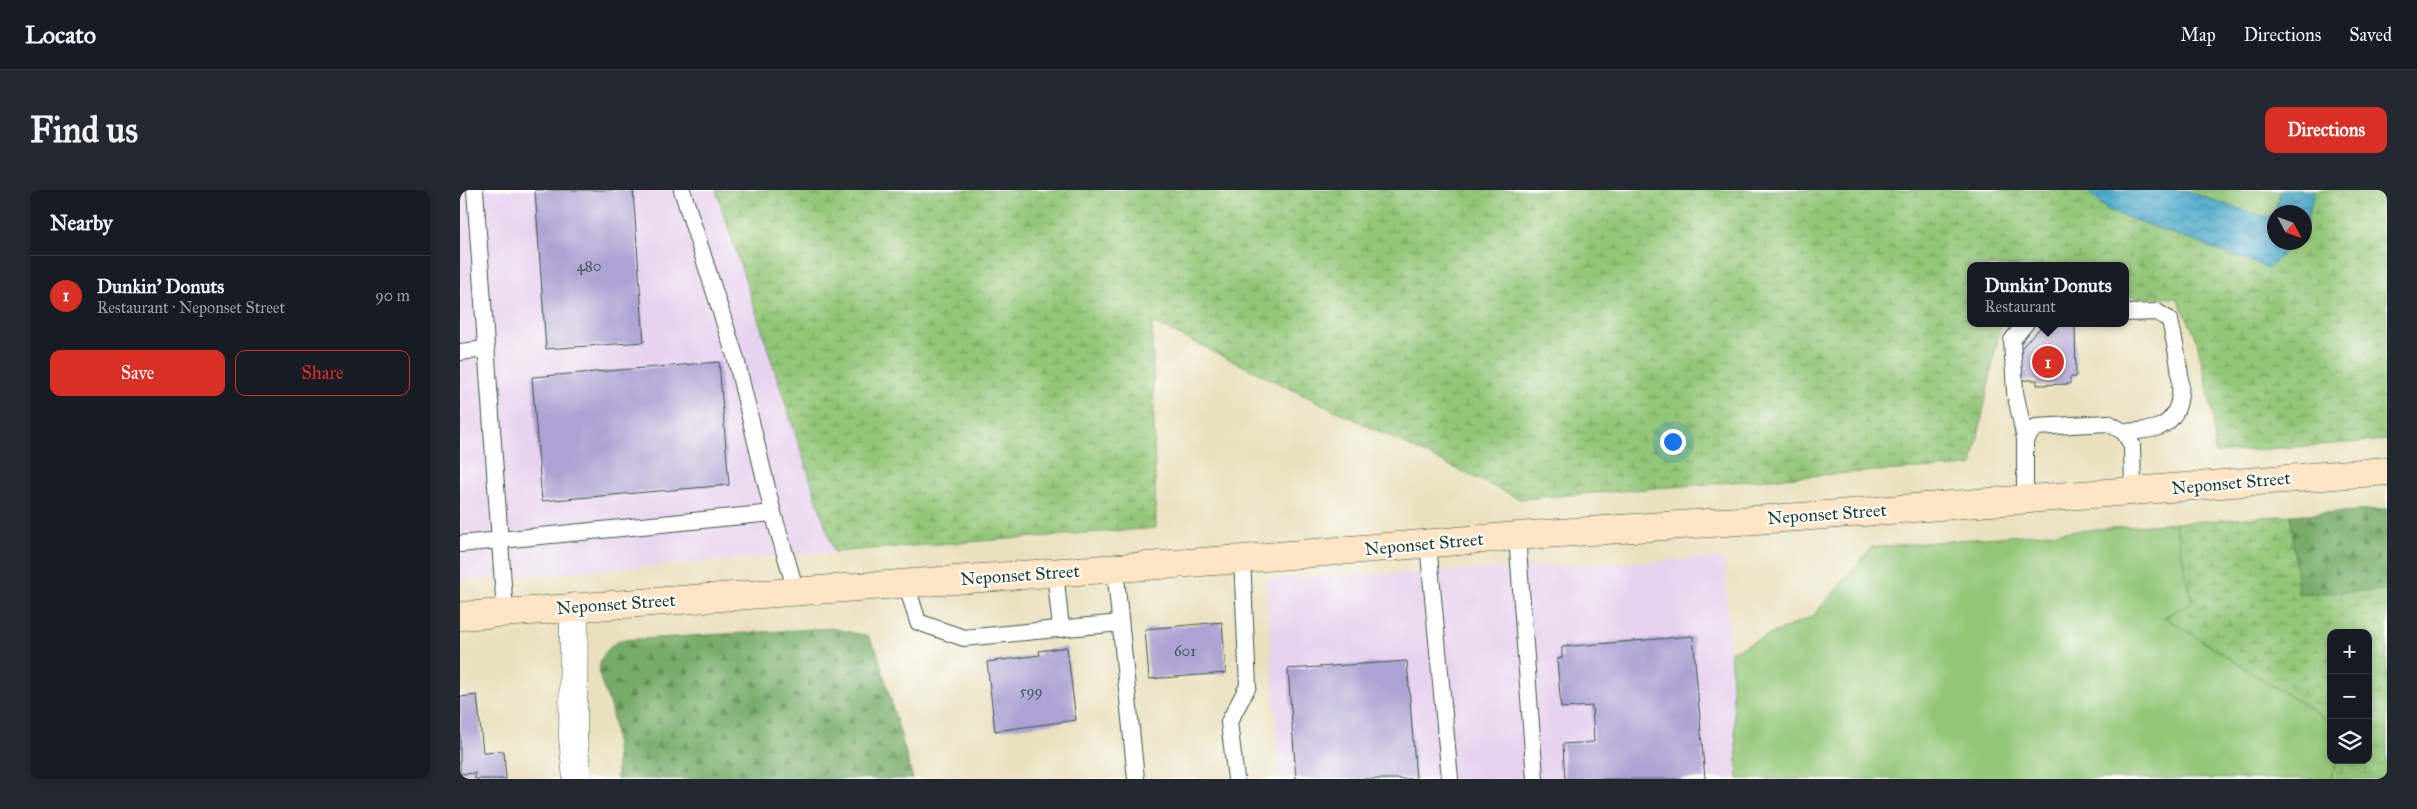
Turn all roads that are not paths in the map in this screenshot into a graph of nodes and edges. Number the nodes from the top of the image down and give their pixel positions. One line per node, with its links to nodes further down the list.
1 (475, 190): 5 (lane)
2 (682, 190): 12 (lane)
3 (2129, 313): 7 (lane)
4 (2023, 327): 8 (lane)
5 (486, 349): 6 (lane); 14 (lane)
6 (460, 352)
7 (2124, 432): 8 (lane); 10 (lane)
8 (2026, 439): 11 (lane)
9 (2387, 471): 10 (main road, Neponset Street)
10 (2133, 491): 11 (main road, Neponset Street)
11 (2025, 500): 13 (main road, Neponset Street)
12 (773, 514): 14 (lane); 21 (lane)
13 (1517, 536): 16 (main road, Neponset Street); 31 (lane)
14 (500, 541): 15 (lane); 23 (lane)
15 (460, 544)
16 (1428, 544): 17 (main road, Neponset Street); 30 (lane)
17 (1242, 559): 18 (main road, Neponset Street); 29 (lane)
18 (1115, 568): 19 (main road, Neponset Street); 25 (lane)
19 (1055, 572): 20 (main road, Neponset Street); 26 (lane)
20 (906, 583): 21 (main road, Neponset Street); 26 (lane)
21 (796, 591): 22 (main road, Neponset Street)
22 (574, 607): 23 (main road, Neponset Street); 27 (street)
23 (505, 612): 24 (main road, Neponset Street)
24 (460, 616)
25 (1120, 623): 26 (lane); 28 (lane)
26 (1060, 629)
27 (577, 779)
28 (1136, 779)
29 (1236, 779)
30 (1450, 779)
31 (1535, 779)

